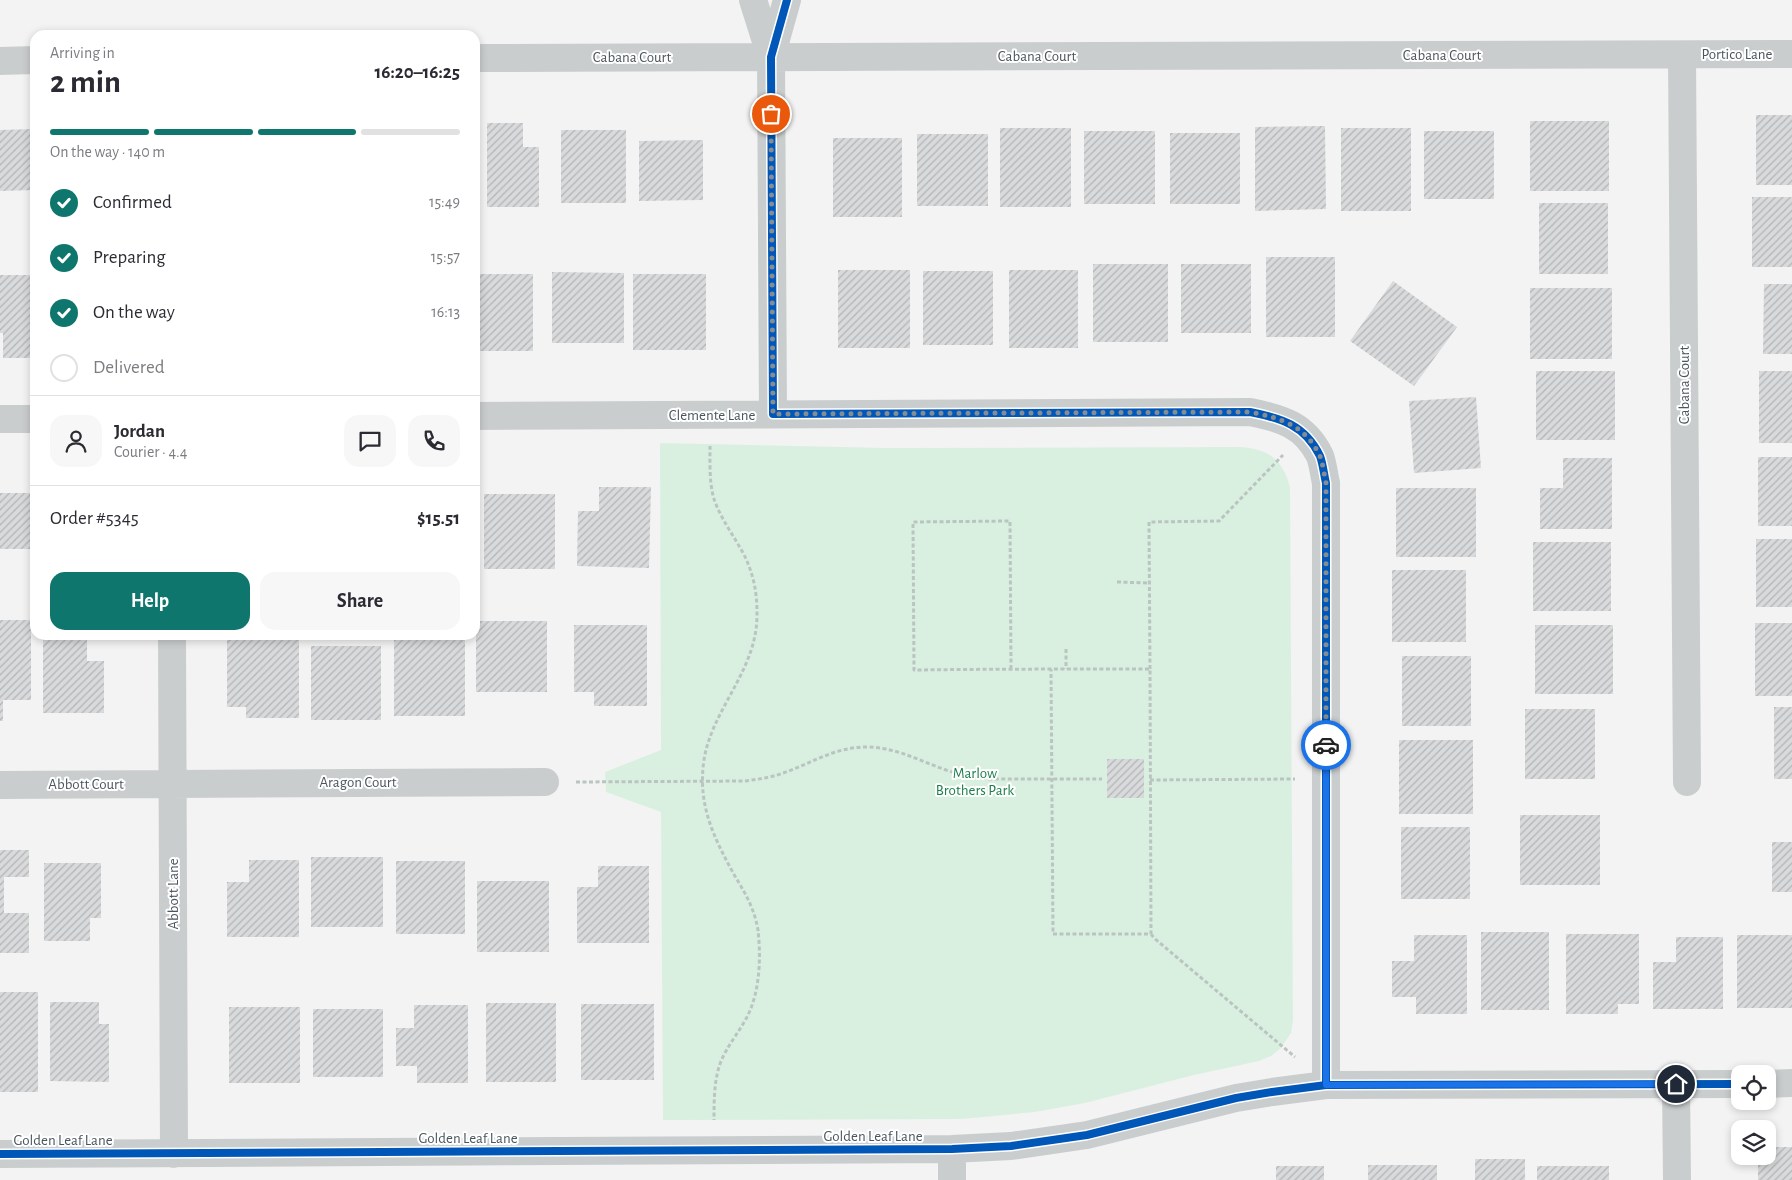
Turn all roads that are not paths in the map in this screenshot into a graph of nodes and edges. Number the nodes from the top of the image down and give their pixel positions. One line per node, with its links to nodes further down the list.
1 (753, 0): 5 (street)
2 (787, 0): 5 (street)
3 (1792, 54): 4 (street, Portico Lane)
4 (1682, 55): 5 (street, Cabana Court); 15 (street, Cabana Court)
5 (771, 57): 6 (street, Cabana Court); 9 (street)
6 (480, 58)
7 (0, 60): 8 (street)
8 (30, 60)
9 (773, 414): 10 (street, Clemente Lane); 22 (street, Clemente Lane)
10 (480, 416)
11 (0, 419): 12 (street)
12 (30, 419)
13 (172, 640): 16 (street, Abbott Lane)
14 (544, 782): 16 (street, Aragon Court)
15 (1687, 782)
16 (172, 783): 17 (street, Abbott Court); 25 (street, Abbott Lane)
17 (0, 785)
18 (1676, 1084): 19 (street, Golden Leaf Lane); 22 (street, Golden Leaf Lane); 27 (street)
19 (1731, 1084)
20 (1776, 1084): 21 (street)
21 (1792, 1084)
22 (1326, 1085): 23 (street, Golden Leaf Lane)
23 (952, 1149): 25 (street, Golden Leaf Lane); 26 (street)
24 (0, 1154): 25 (street, Golden Leaf Lane)
25 (174, 1154)
26 (952, 1180)
27 (1677, 1180)

